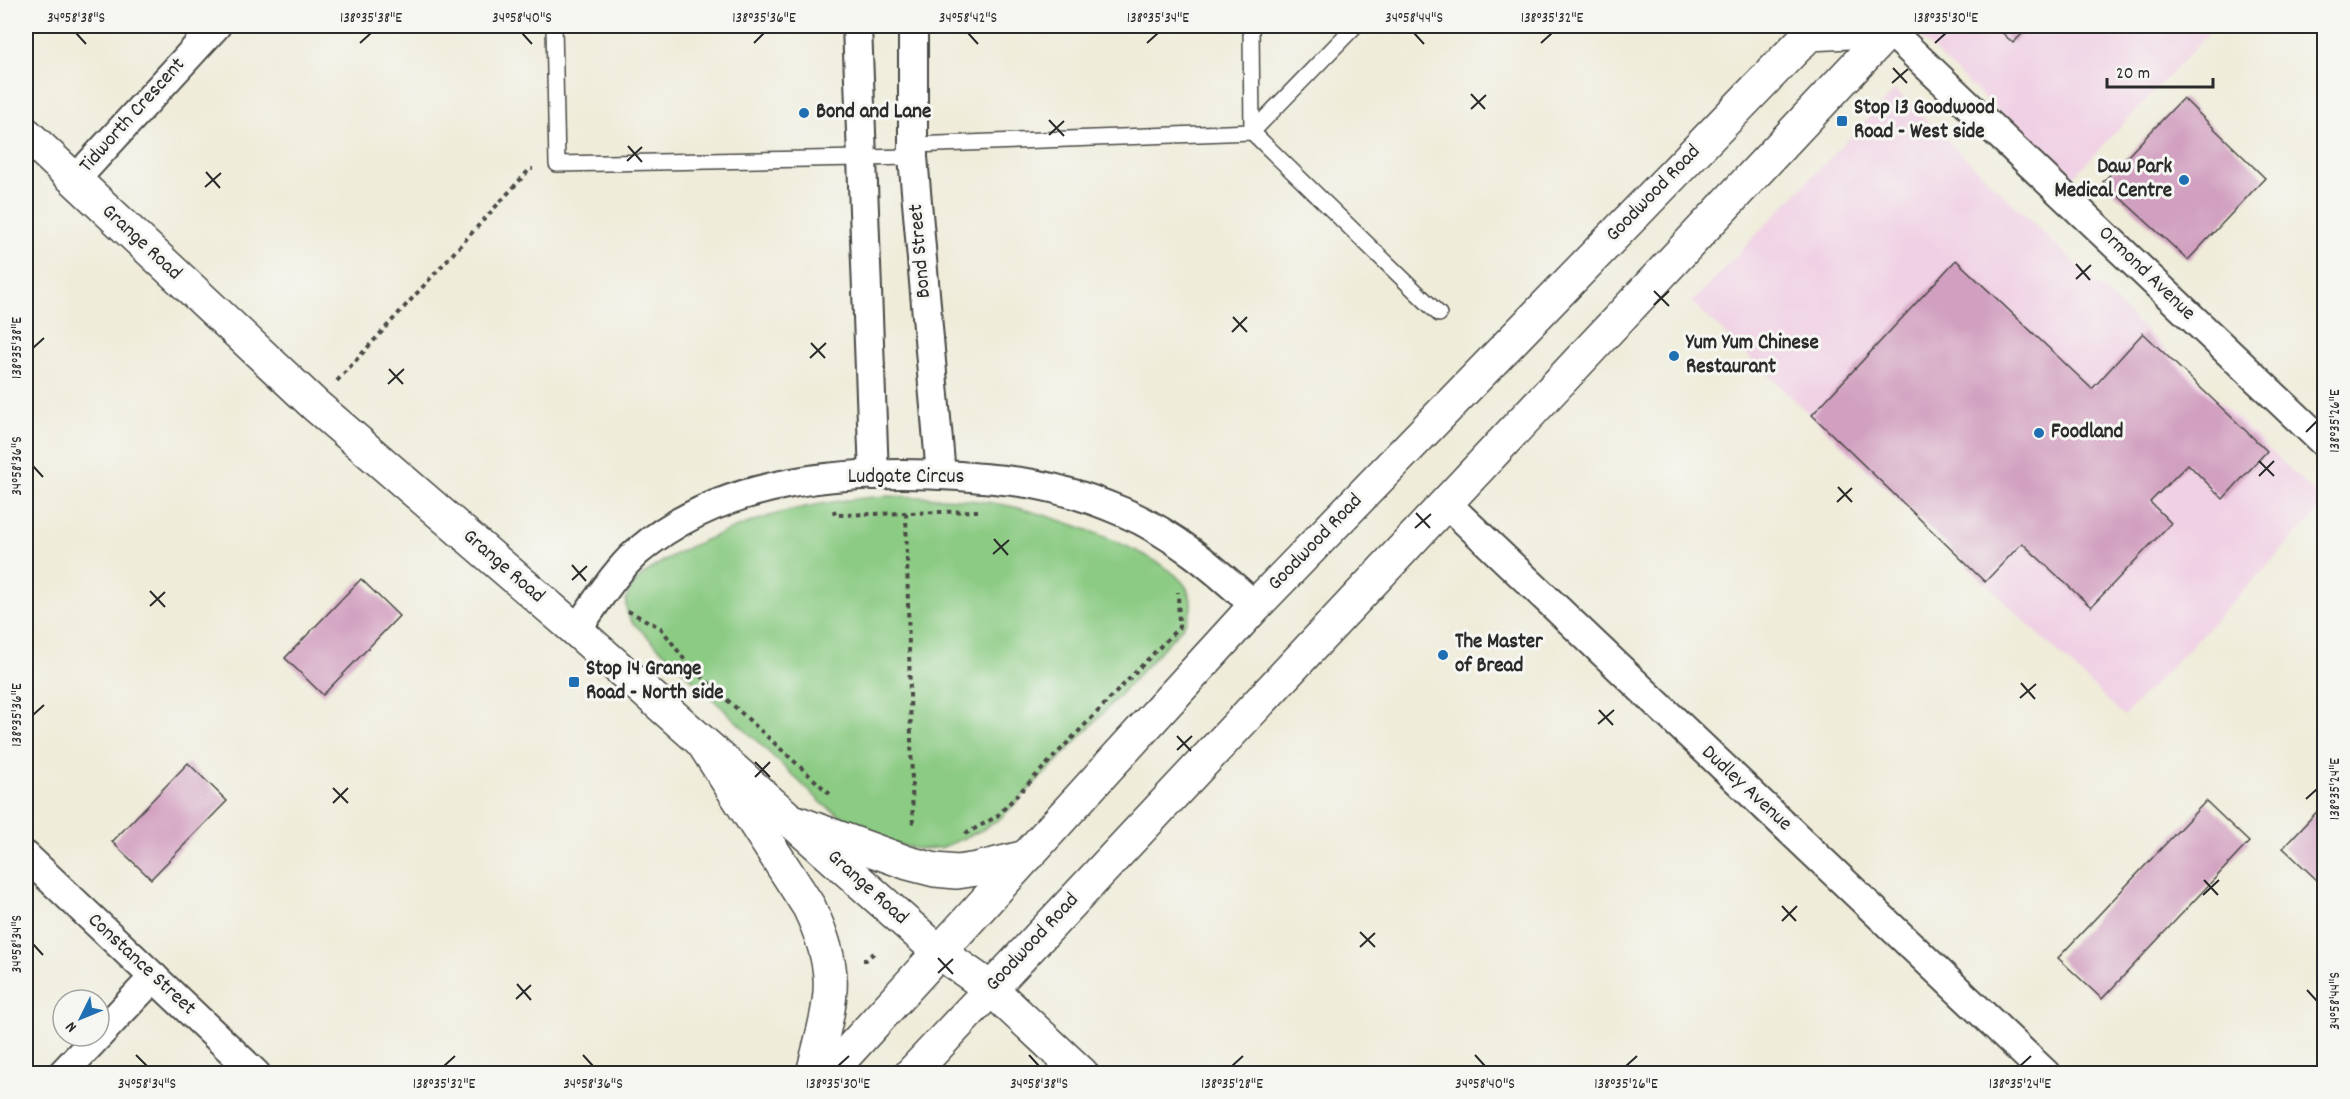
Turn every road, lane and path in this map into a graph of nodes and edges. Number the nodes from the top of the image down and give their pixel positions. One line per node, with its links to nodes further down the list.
1 (216, 26): 14 (street, Tidworth Crescent)
2 (554, 26): 13 (lane)
3 (857, 26): 12 (street)
4 (913, 26): 11 (street, Bond Street)
5 (1251, 26): 9 (lane)
6 (1355, 26): 9 (lane)
7 (1890, 27): 8 (main road); 17 (street, Ormond Avenue); 20 (main road, Goodwood Road)
8 (1813, 30): 24 (main road, Goodwood Road)
9 (1252, 132): 11 (lane); 15 (lane)
10 (26, 134): 14 (main road, Grange Road)
11 (913, 151): 12 (lane); 19 (street, Bond Street)
12 (862, 158): 13 (lane); 18 (street)
13 (558, 164): 16 (path)
14 (74, 181): 16 (main road, Grange Road)
15 (1439, 314)
16 (315, 405): 25 (main road, Grange Road)
17 (2325, 444)
18 (874, 475): 19 (street, Ludgate Circus); 23 (street, Ludgate Circus)
19 (941, 475): 24 (street, Ludgate Circus)
20 (1447, 504): 37 (main road, Goodwood Road); 46 (street, Dudley Avenue)
21 (906, 513): 30 (path)
22 (1178, 592): 32 (path)
23 (601, 596): 25 (street, Ludgate Circus); 27 (path)
24 (1256, 606): 34 (main road, Goodwood Road)
25 (576, 630): 26 (main road, Grange Road)
26 (703, 743): 28 (main road, Grange Road); 42 (main road)
27 (839, 803)
28 (790, 820): 34 (main road); 35 (main road, Grange Road)
29 (902, 825): 30 (path)
30 (913, 828): 31 (path)
31 (922, 830)
32 (962, 836)
33 (26, 856): 36 (street, Constance Street)
34 (1026, 856): 35 (main road, Goodwood Road)
35 (939, 952): 37 (main road, Grange Road); 43 (main road, Goodwood Road)
36 (153, 977): 38 (street); 41 (street, Constance Street)
37 (990, 988): 44 (main road, Goodwood Road); 45 (main road, Grange Road)
38 (111, 1021)
39 (86, 1048): 40 (street)
40 (62, 1074)
41 (256, 1074)
42 (813, 1074)
43 (828, 1074)
44 (911, 1074)
45 (1082, 1074)
46 (2046, 1074)

